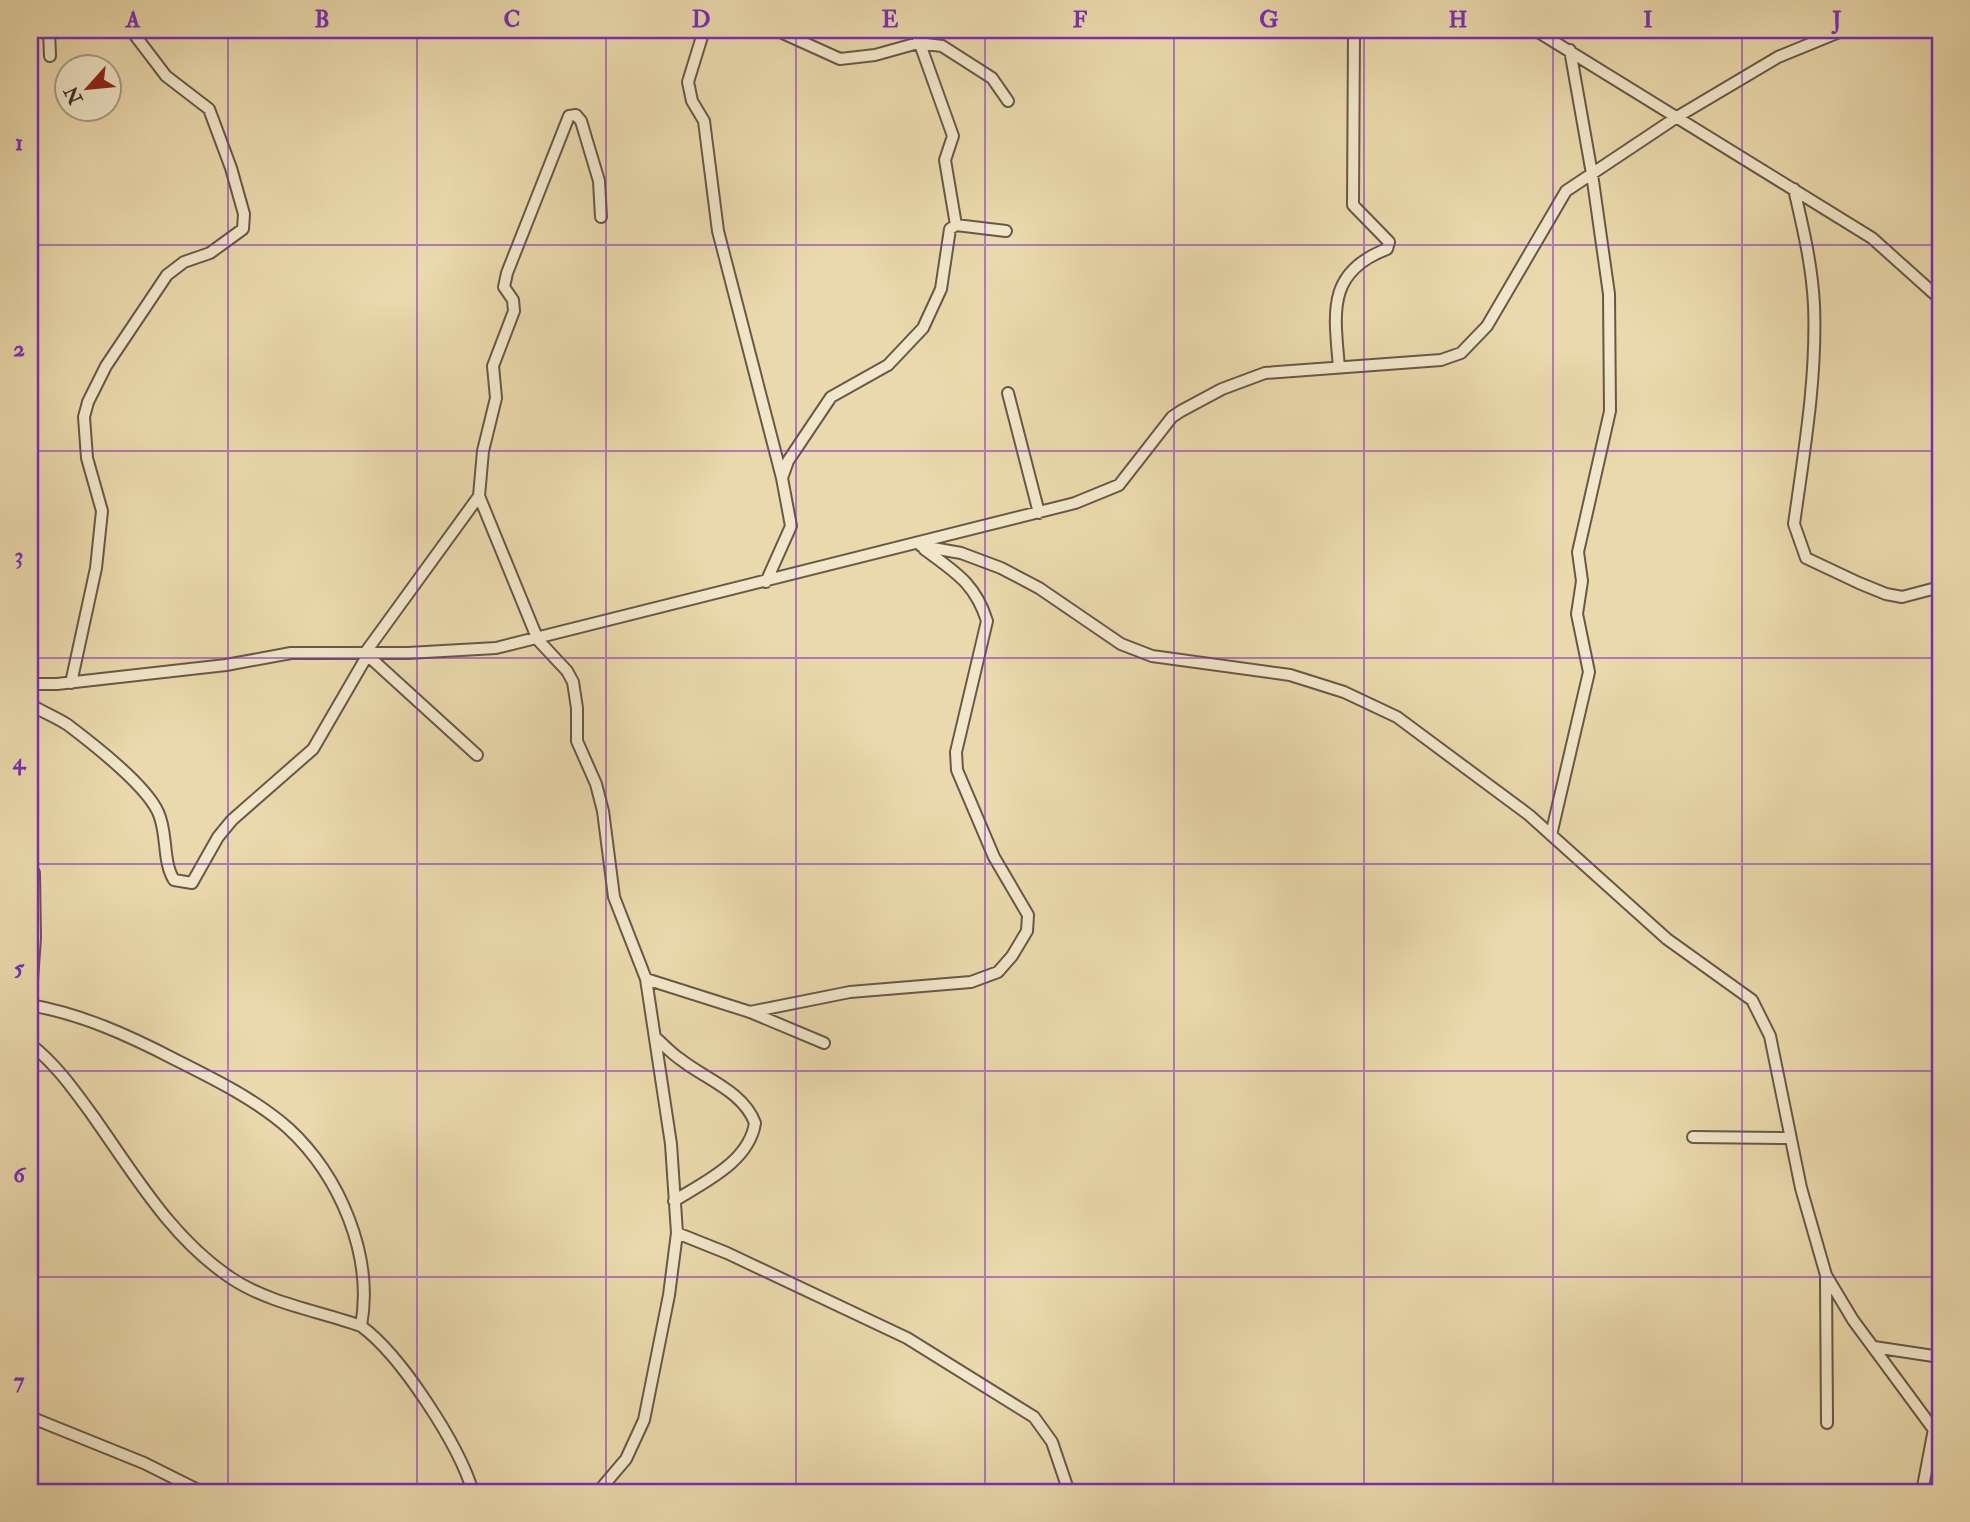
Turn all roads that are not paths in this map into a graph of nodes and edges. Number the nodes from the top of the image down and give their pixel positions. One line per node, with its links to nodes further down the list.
1 (49, 30): 11 (street)
2 (131, 30): 30 (street)
3 (704, 30): 22 (street)
4 (776, 30): 9 (street)
5 (915, 30): 9 (street)
6 (1354, 30): 20 (street)
7 (1535, 30): 10 (street)
8 (1844, 30): 13 (street)
9 (918, 43): 12 (street); 17 (street)
10 (1570, 50): 13 (street); 14 (street)
11 (50, 57)
12 (1008, 102)
13 (1677, 117): 14 (street); 15 (street)
14 (1592, 174): 20 (street); 34 (street)
15 (1794, 189): 19 (street); 27 (street)
16 (601, 217): 23 (street)
17 (956, 225): 18 (street); 22 (street)
18 (1006, 231)
19 (1940, 299)
20 (1339, 368): 24 (street)
21 (1009, 393): 24 (street)
22 (782, 478): 26 (street)
23 (479, 496): 28 (street); 29 (street)
24 (1039, 513): 25 (street)
25 (917, 545): 26 (street); 34 (street); 38 (street)
26 (766, 582): 28 (street)
27 (1940, 587)
28 (538, 640): 29 (street); 36 (street)
29 (366, 654): 30 (street); 32 (street); 33 (street)
30 (71, 683): 31 (street)
31 (30, 684)
32 (30, 704)
33 (477, 755)
34 (1552, 835): 43 (street)
35 (30, 872): 37 (street)
36 (646, 979): 38 (street); 39 (street)
37 (30, 1006): 47 (street)
38 (750, 1012): 40 (street)
39 (655, 1037): 44 (street); 44 (street)
40 (824, 1043)
41 (30, 1044): 47 (street)
42 (1693, 1137): 43 (street)
43 (1790, 1138): 46 (street)
44 (674, 1202): 45 (street)
45 (677, 1233): 55 (street); 56 (street)
46 (1826, 1275): 48 (street); 51 (street)
47 (361, 1326): 54 (street)
48 (1874, 1348): 49 (street); 52 (street)
49 (1940, 1357)
50 (30, 1417): 53 (street)
51 (1826, 1423)
52 (1937, 1433): 57 (street)
53 (202, 1492)
54 (473, 1492)
55 (598, 1492)
56 (1069, 1492)
57 (1922, 1492)

